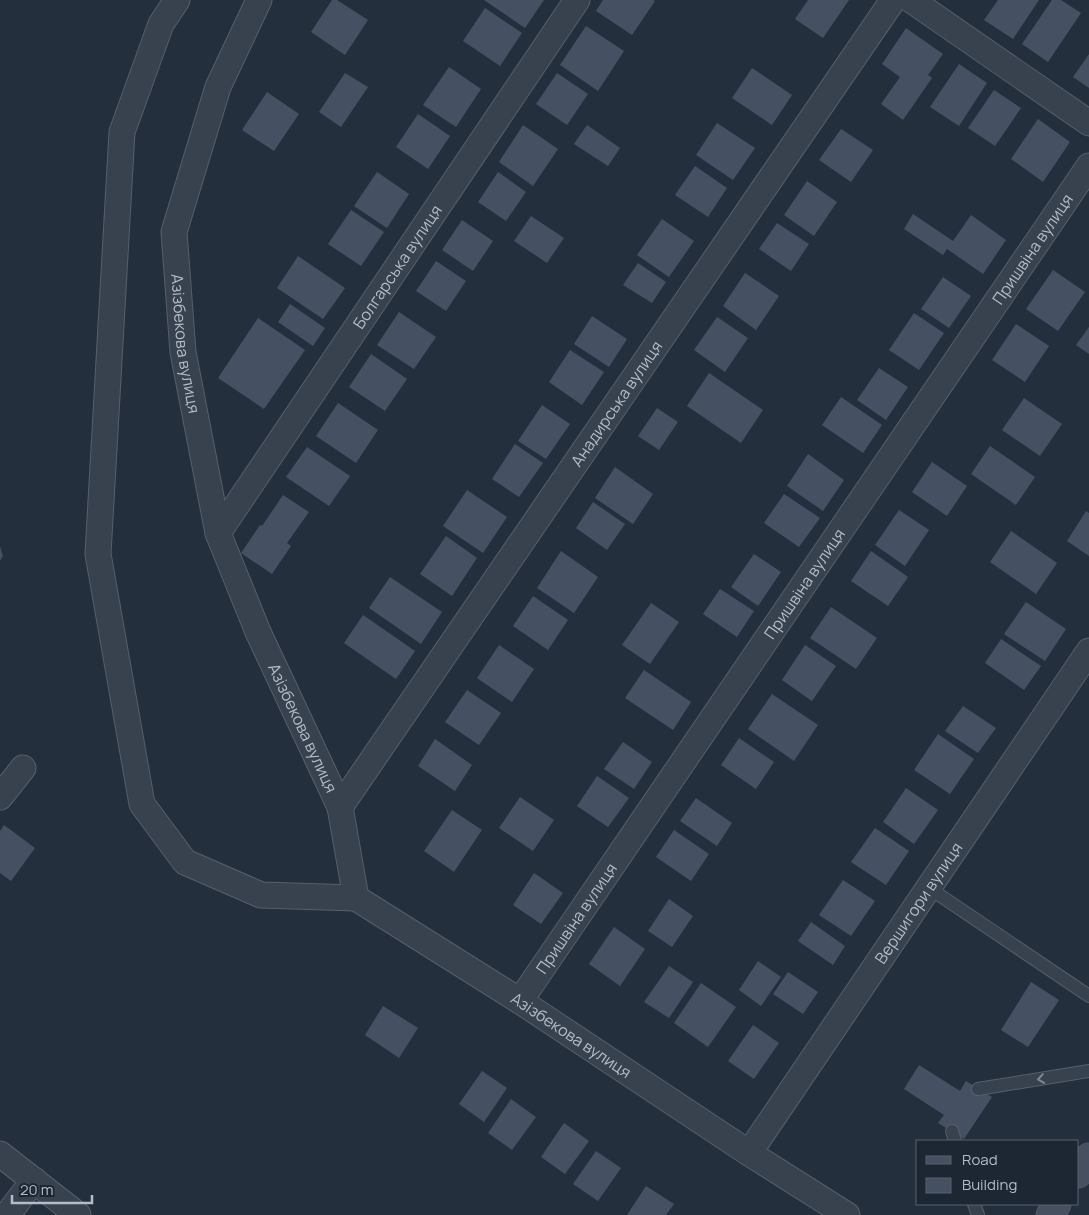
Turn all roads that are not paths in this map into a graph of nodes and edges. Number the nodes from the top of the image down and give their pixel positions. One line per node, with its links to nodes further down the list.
1 (177, 0): 14 (street)
2 (259, 0): 8 (street, Азізбекова вулиця)
3 (577, 0): 8 (street, Болгарська вулиця)
4 (893, 0): 12 (street, Анадирська вулиця)
5 (911, 0): 6 (street)
6 (1089, 123)
7 (1089, 166): 16 (street, Пришвіна вулиця)
8 (218, 533): 12 (street, Азізбекова вулиця)
9 (1089, 651): 13 (street, Вершигори вулиця)
10 (23, 768): 11 (street)
11 (0, 797)
12 (340, 808): 14 (street, Азізбекова вулиця)
13 (929, 888): 15 (lane); 19 (street, Вершигори вулиця)
14 (356, 898): 16 (street, Азізбекова вулиця)
15 (1089, 996)
16 (520, 1001): 19 (street, Азізбекова вулиця)
17 (1089, 1072): 18 (lane, one-way to 18)
18 (978, 1089)
19 (749, 1153): 26 (street, Азізбекова вулиця)
20 (0, 1154): 23 (street)
21 (1089, 1157): 22 (street)
22 (1079, 1172)
23 (34, 1180): 24 (street); 25 (street)
24 (6, 1215)
25 (78, 1215)
26 (847, 1215)

